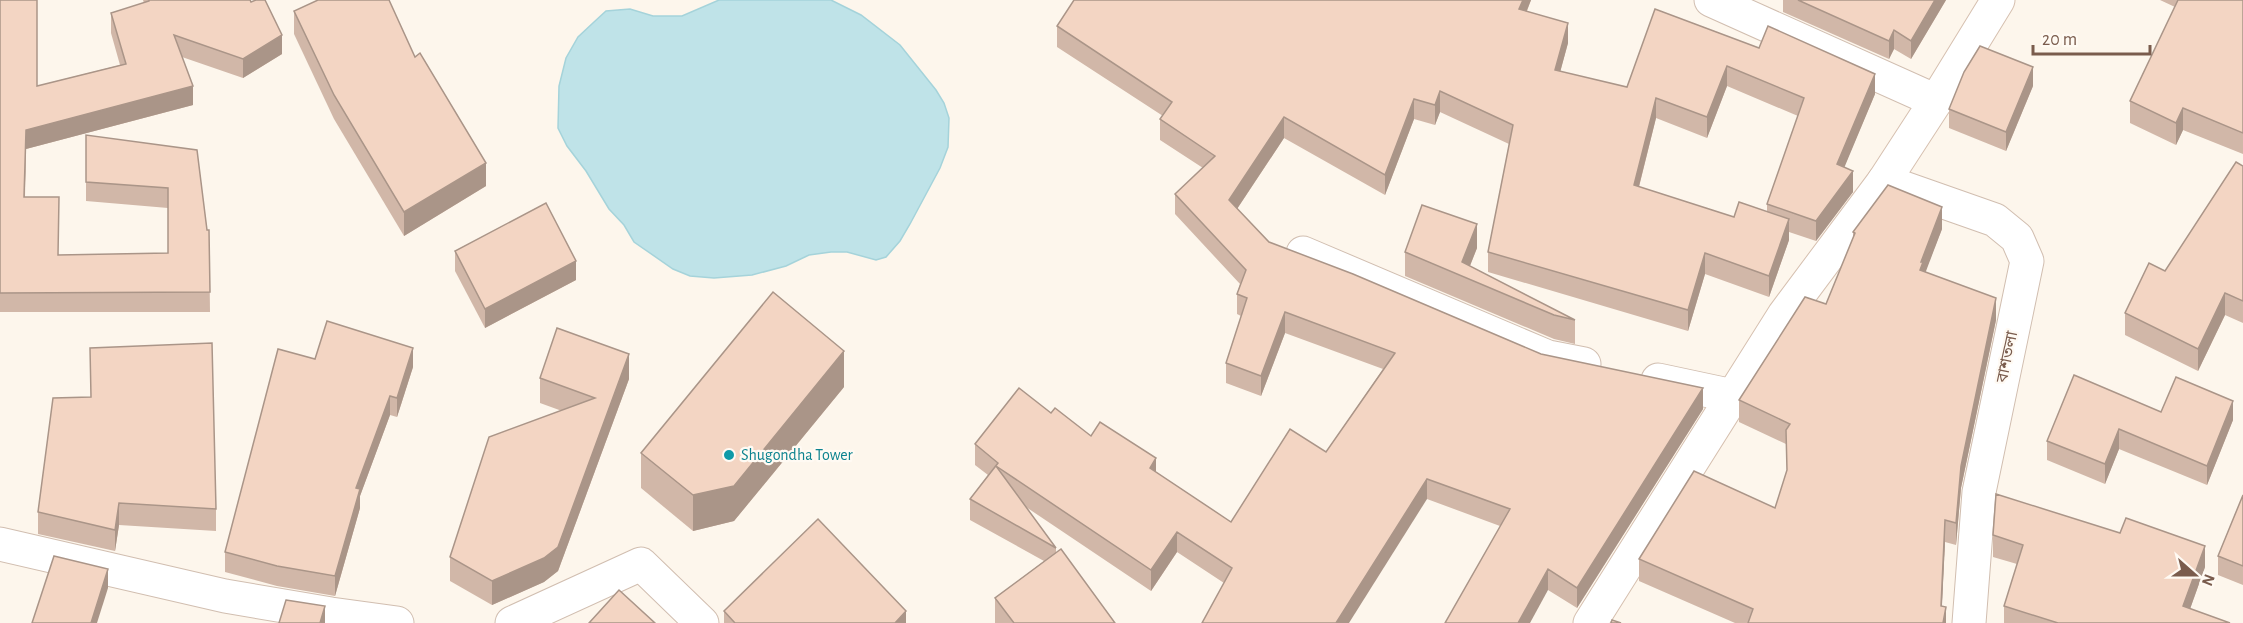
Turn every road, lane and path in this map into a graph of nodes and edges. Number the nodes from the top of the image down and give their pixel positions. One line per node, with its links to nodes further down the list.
1 (1711, 0): 3 (street)
2 (1998, 0): 3 (street)
3 (1936, 101): 4 (street)
4 (1884, 181): 6 (street); 12 (street, বাশতলা)
5 (1304, 253): 6 (street)
6 (1733, 396): 11 (street)
7 (0, 544): 8 (street)
8 (397, 623)
9 (512, 623): 10 (street)
10 (702, 623)
11 (1590, 623)
12 (1969, 623)

